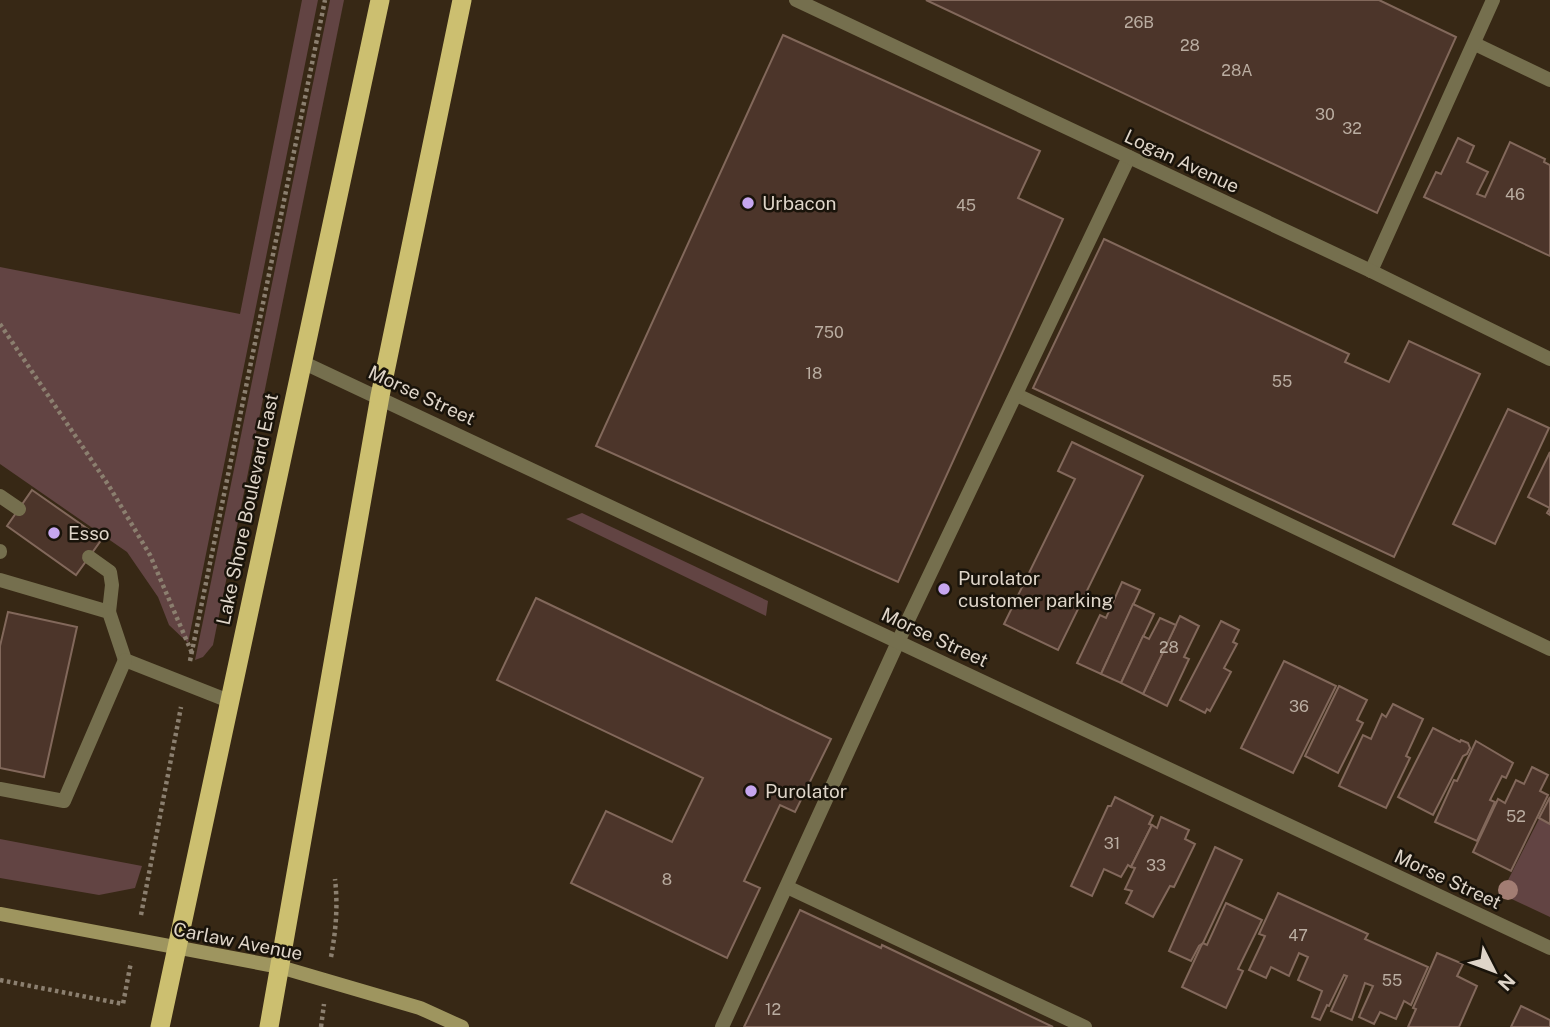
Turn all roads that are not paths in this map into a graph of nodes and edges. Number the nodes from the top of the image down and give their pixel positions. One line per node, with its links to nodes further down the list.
1 (380, 0): 10 (highway, Lake Shore Boulevard East)
2 (463, 0): 12 (highway)
3 (796, 0): 7 (street, Logan Avenue)
4 (1493, 0): 5 (street)
5 (1475, 44): 6 (street); 8 (street)
6 (1550, 80)
7 (1129, 157): 8 (street, Logan Avenue); 11 (street)
8 (1371, 271): 9 (street, Logan Avenue)
9 (1550, 359)
10 (302, 362): 12 (street, Morse Street); 21 (highway, Lake Shore Boulevard East)
11 (1017, 395): 18 (street); 19 (street)
12 (380, 397): 18 (street, Morse Street); 27 (highway)
13 (0, 496): 14 (street)
14 (19, 509)
15 (89, 557): 17 (street)
16 (0, 580): 17 (street)
17 (109, 612): 20 (street)
18 (899, 641): 23 (street); 26 (street, Morse Street)
19 (1550, 649)
20 (125, 660): 21 (street); 22 (street)
21 (229, 701): 25 (highway, Lake Shore Boulevard East)
22 (0, 789)
23 (788, 887): 31 (street); 32 (street)
24 (0, 914): 25 (main road, Carlaw Avenue)
25 (176, 948): 27 (main road, Carlaw Avenue); 28 (highway, Lake Shore Boulevard East)
26 (1550, 948)
27 (280, 967): 29 (highway); 30 (main road, Carlaw Avenue)
28 (160, 1027)
29 (269, 1027)
30 (462, 1027)
31 (722, 1027)
32 (1085, 1027)

